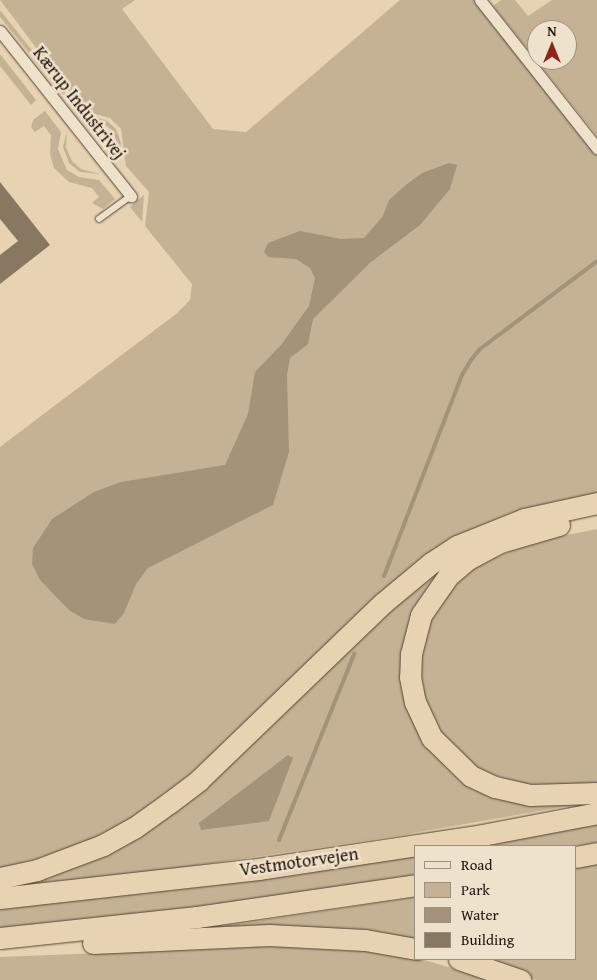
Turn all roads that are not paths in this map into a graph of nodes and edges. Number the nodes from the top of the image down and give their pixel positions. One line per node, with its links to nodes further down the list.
1 (480, 0): 3 (street)
2 (0, 31): 4 (street, Kærup Industrivej)
3 (597, 148)
4 (131, 196): 5 (lane)
5 (100, 220)
6 (597, 503): 14 (highway)
7 (597, 518): 8 (highway)
8 (597, 793)
9 (597, 813): 11 (highway, Vestmotorvejen)
10 (414, 845): 16 (highway, Vestmotorvejen)
11 (415, 845)
12 (597, 853): 13 (highway)
13 (577, 857)
14 (0, 878)
15 (414, 885): 17 (highway)
16 (0, 898)
17 (0, 938)
18 (0, 948): 19 (highway)
19 (414, 948)
20 (462, 960): 21 (highway)
21 (520, 980)

